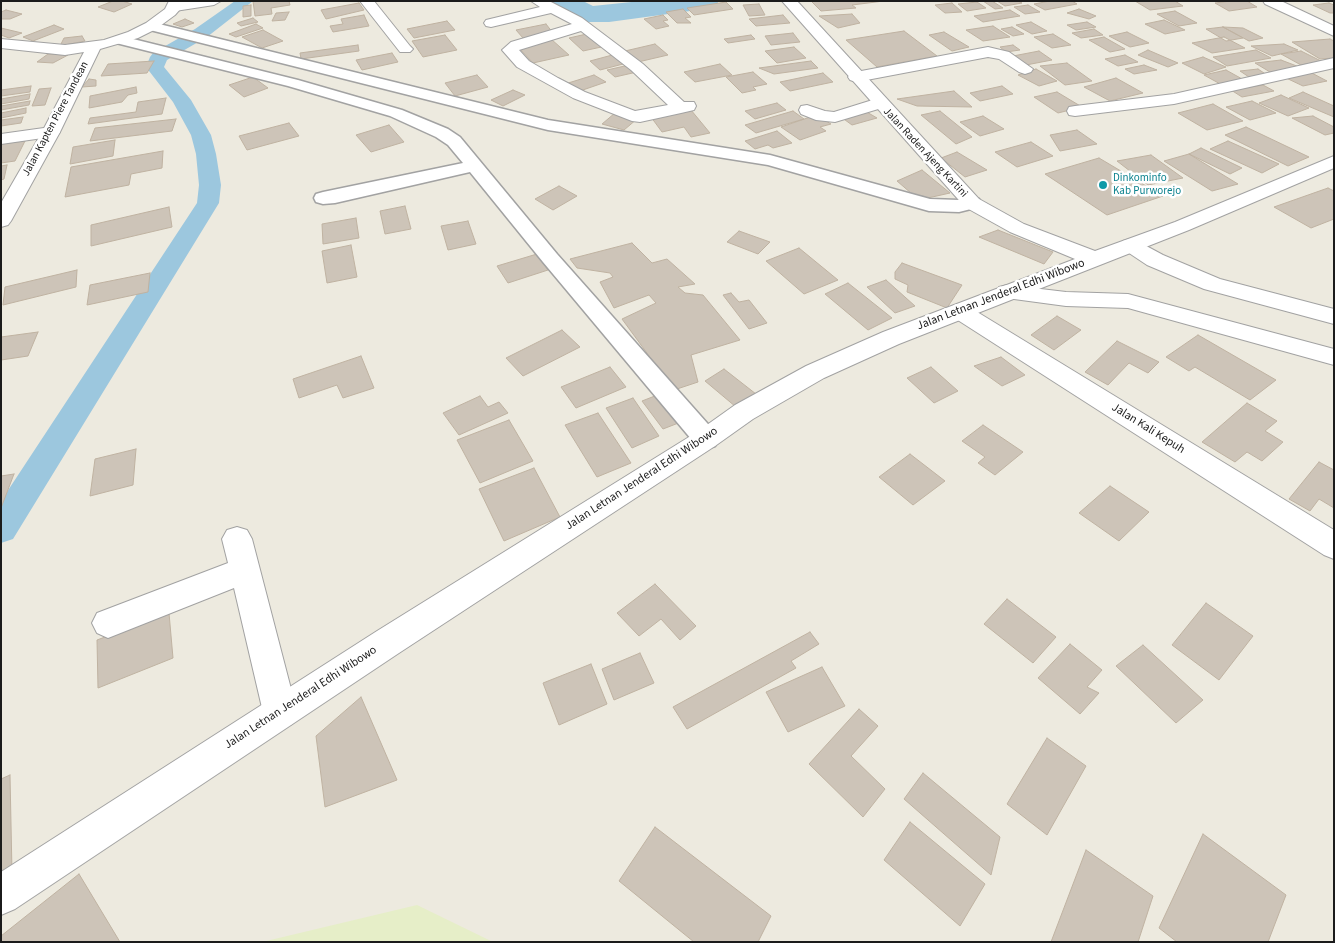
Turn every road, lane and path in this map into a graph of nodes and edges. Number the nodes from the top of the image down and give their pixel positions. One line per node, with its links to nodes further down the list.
1 (214, 1): 5 (street)
2 (367, 1): 14 (street)
3 (1270, 1): 10 (street)
4 (790, 2): 17 (street, Jalan Raden Ajeng Kartini)
5 (175, 4): 8 (street)
6 (544, 5): 7 (street); 9 (street)
7 (491, 23)
8 (151, 26): 11 (street); 26 (street)
9 (582, 26): 9 (street)
10 (1334, 32)
11 (121, 40): 13 (street); 24 (street)
12 (1, 43): 13 (street, Jalan Kapten Piere Tandean)
13 (94, 47): 21 (street, Jalan Kapten Piere Tandean)
14 (405, 49)
15 (1334, 63): 20 (street)
16 (1025, 69): 17 (street)
17 (856, 77): 18 (street, Jalan Raden Ajeng Kartini)
18 (879, 103): 19 (street); 26 (street, Jalan Raden Ajeng Kartini)
19 (807, 110)
20 (1075, 111)
21 (51, 132): 22 (street); 27 (street, Jalan Kapten Piere Tandean)
22 (1, 139)
23 (1334, 161): 28 (street, Jalan Letnan Jenderal Edhi Wibowo)
24 (476, 166): 25 (street); 34 (street)
25 (323, 198)
26 (972, 204): 29 (street, Jalan Raden Ajeng Kartini)
27 (1, 220)
28 (1130, 244): 29 (street, Jalan Letnan Jenderal Edhi Wibowo); 32 (street)
29 (1095, 259): 30 (street, Jalan Letnan Jenderal Edhi Wibowo)
30 (1007, 292): 31 (street, Jalan Letnan Jenderal Edhi Wibowo); 33 (street)
31 (961, 312): 34 (street, Jalan Letnan Jenderal Edhi Wibowo); 36 (street, Jalan Kali Kepuh)
32 (1334, 317)
33 (1334, 357)
34 (706, 439): 39 (street, Jalan Letnan Jenderal Edhi Wibowo)
35 (237, 539): 37 (street)
36 (1334, 546)
37 (245, 570): 38 (street); 39 (street)
38 (108, 623)
39 (280, 712): 40 (street, Jalan Letnan Jenderal Edhi Wibowo)
40 (1, 895)

